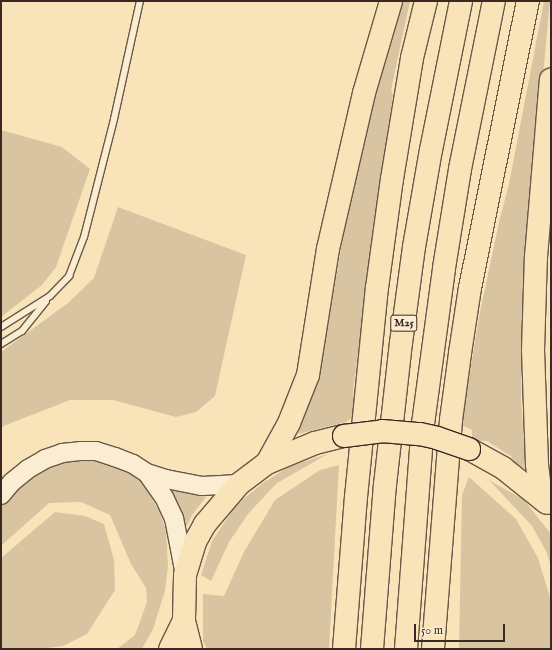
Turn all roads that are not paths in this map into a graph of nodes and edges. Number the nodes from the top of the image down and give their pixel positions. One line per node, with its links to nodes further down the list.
1 (140, 1): 8 (lane)
2 (391, 1): 11 (highway)
3 (426, 1): 20 (highway, M25)
4 (461, 1): 21 (highway, M25)
5 (494, 1): 22 (highway, M25)
6 (528, 1): 23 (highway)
7 (551, 80): 15 (highway)
8 (50, 296): 9 (lane); 10 (lane)
9 (1, 327)
10 (1, 344)
11 (268, 463): 13 (highway); 15 (highway, bridge)
12 (147, 473): 13 (street); 14 (street); 16 (street)
13 (239, 484): 16 (highway)
14 (1, 495)
15 (546, 503)
16 (185, 575): 17 (highway)
17 (184, 620): 18 (highway); 19 (highway)
18 (170, 649)
19 (191, 649)
20 (344, 649)
21 (372, 649)
22 (406, 649)
23 (433, 649)

